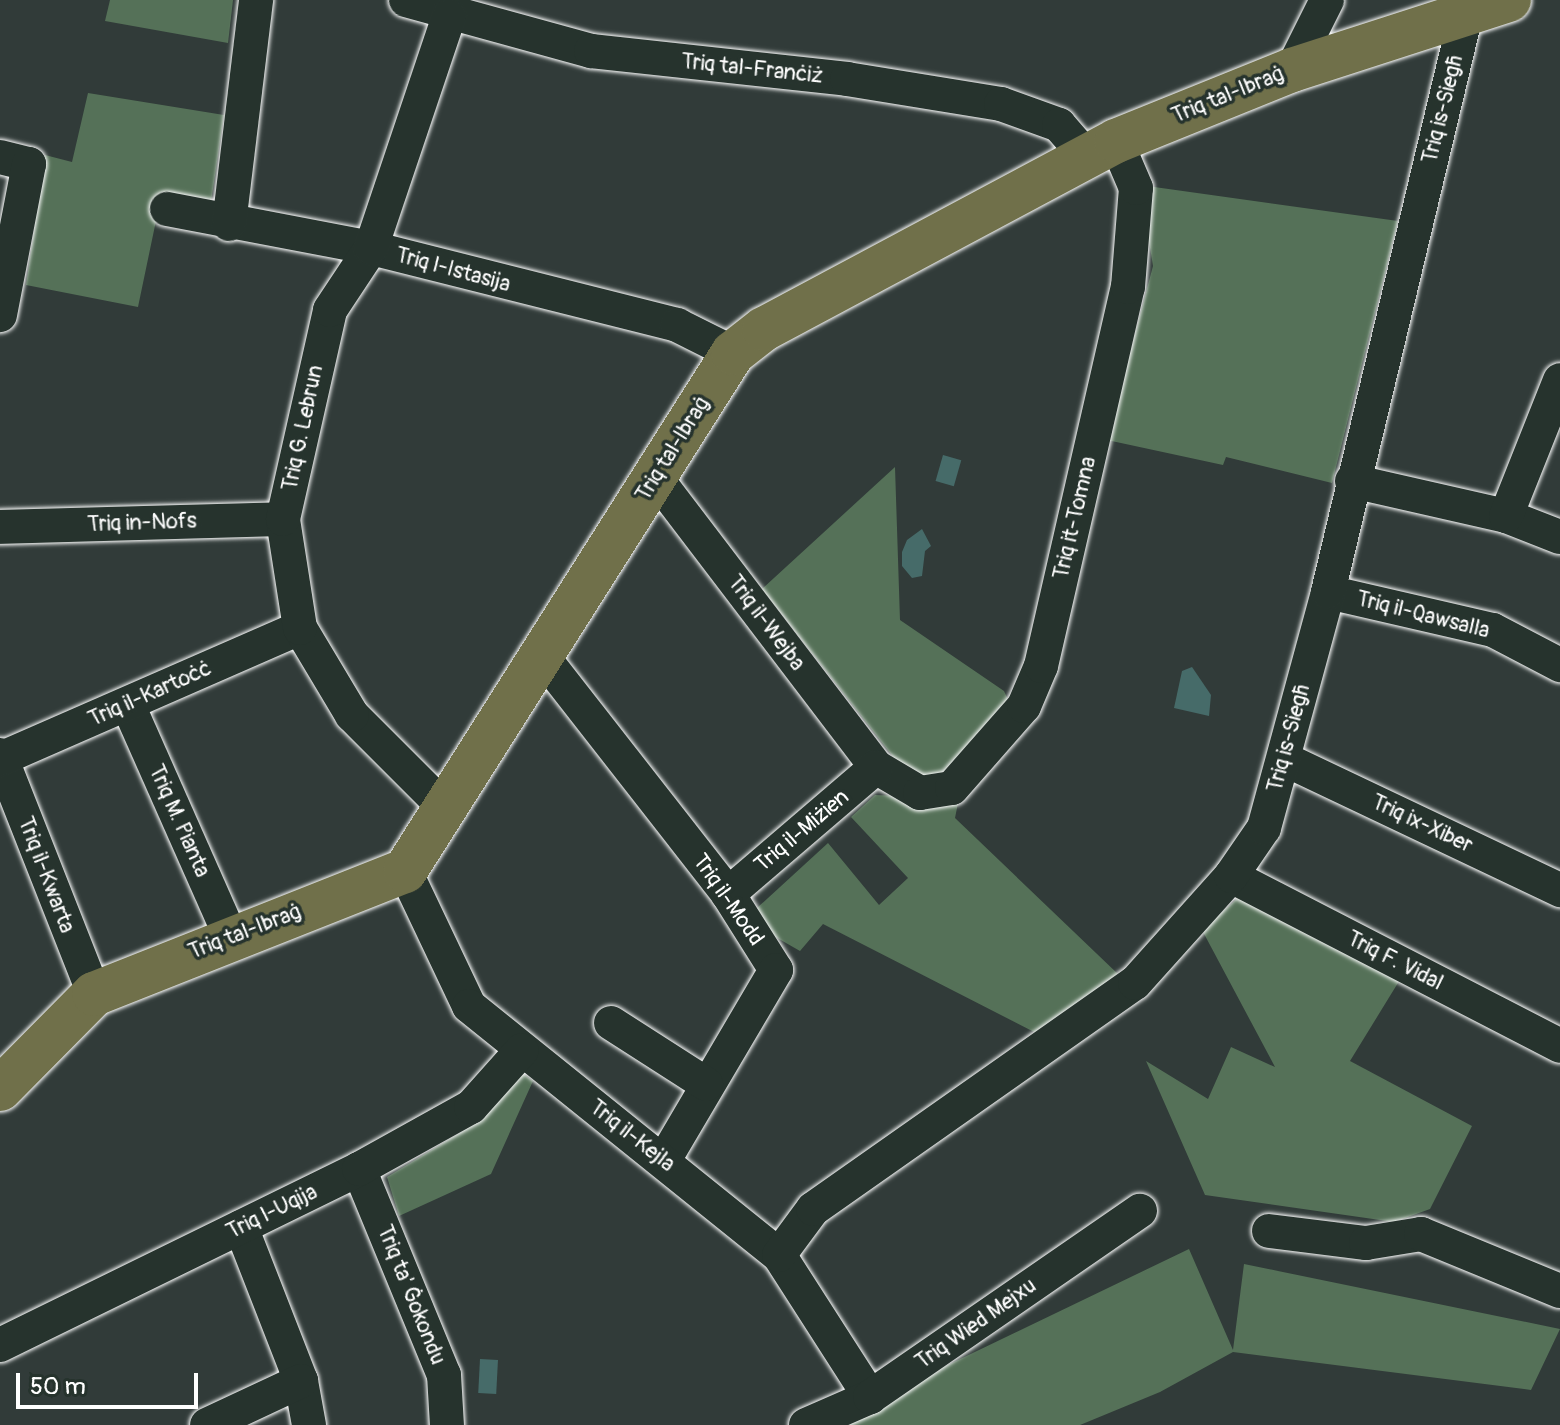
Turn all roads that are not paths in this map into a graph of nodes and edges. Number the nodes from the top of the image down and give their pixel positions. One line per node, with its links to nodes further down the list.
1 (256, 0): 11 (street)
2 (406, 0): 6 (street, Triq tal-Franċiż)
3 (1327, 0): 7 (street)
4 (1509, 0): 5 (main road, Triq tal-Ibraġ)
5 (1466, 14): 7 (main road, Triq tal-Ibraġ); 17 (street, Triq is-Siegħ)
6 (449, 16): 8 (street, Triq tal-Franċiż); 12 (street, Triq G. Lebrun)
7 (1292, 70): 8 (main road, Triq tal-Ibraġ)
8 (1101, 148): 14 (main road, Triq tal-Ibraġ); 29 (street, Triq it-Tomna)
9 (14, 160): 13 (street)
10 (167, 209): 11 (street, Triq l-Istasija)
11 (229, 224): 12 (street, Triq l-Istasija)
12 (371, 248): 14 (street, Triq l-Istasija); 19 (street, Triq G. Lebrun)
13 (0, 315)
14 (733, 353): 16 (main road, Triq tal-Ibraġ)
15 (1560, 380): 18 (street)
16 (656, 478): 24 (main road, Triq tal-Ibraġ); 29 (street, Triq il-Wejba)
17 (1352, 481): 18 (street); 22 (street, Triq is-Siegħ)
18 (1506, 516): 21 (street)
19 (283, 519): 20 (street, Triq in-Nofs); 23 (street, Triq G. Lebrun)
20 (0, 527)
21 (1560, 537)
22 (1328, 592): 25 (street, Triq il-Qawsalla); 28 (street, Triq is-Siegħ)
23 (300, 628): 26 (street, Triq il-Kartoċċ); 30 (street, Triq G. Lebrun)
24 (543, 657): 30 (main road, Triq tal-Ibraġ); 34 (street, Triq il-Modd)
25 (1560, 665)
26 (128, 705): 27 (street, Triq il-Kartoċċ); 35 (street, Triq M. Pianta)
27 (0, 757): 36 (street, Triq il-Kwarta)
28 (1284, 759): 32 (street, Triq is-Siegħ); 33 (street, Triq ix-Xiber)
29 (876, 767): 34 (street, Triq il-Miżien)
30 (448, 811): 31 (main road, Triq tal-Ibraġ)
31 (405, 871): 35 (main road, Triq tal-Ibraġ); 39 (street, Triq il-Kejla)
32 (1231, 876): 38 (street, Triq F. Vidal); 47 (street, Triq is-Siegħ)
33 (1560, 890)
34 (728, 894): 40 (street, Triq il-Modd)
35 (231, 937): 36 (main road, Triq tal-Ibraġ)
36 (94, 994): 41 (main road, Triq tal-Ibraġ)
37 (611, 1023): 40 (street)
38 (1560, 1046)
39 (522, 1050): 42 (street, Triq il-Kejla); 43 (street, Triq l-Uqija)
40 (706, 1084): 42 (street, Triq il-Modd)
41 (0, 1089)
42 (664, 1160): 47 (street, Triq il-Kejla)
43 (359, 1169): 45 (street, Triq l-Uqija); 54 (street, Triq ta' Ġokondu)
44 (1140, 1211): 51 (street, Triq Wied Mejxu)
45 (241, 1227): 49 (street, Triq l-Uqija); 50 (street)
46 (1269, 1231): 48 (street)
47 (779, 1255): 51 (street, Triq il-Kejla)
48 (1560, 1291)
49 (0, 1345)
50 (301, 1381): 52 (street); 53 (street)
51 (870, 1397): 55 (street, Triq Wied Mejxu)
52 (207, 1425)
53 (309, 1425)
54 (447, 1425)
55 (806, 1425)

